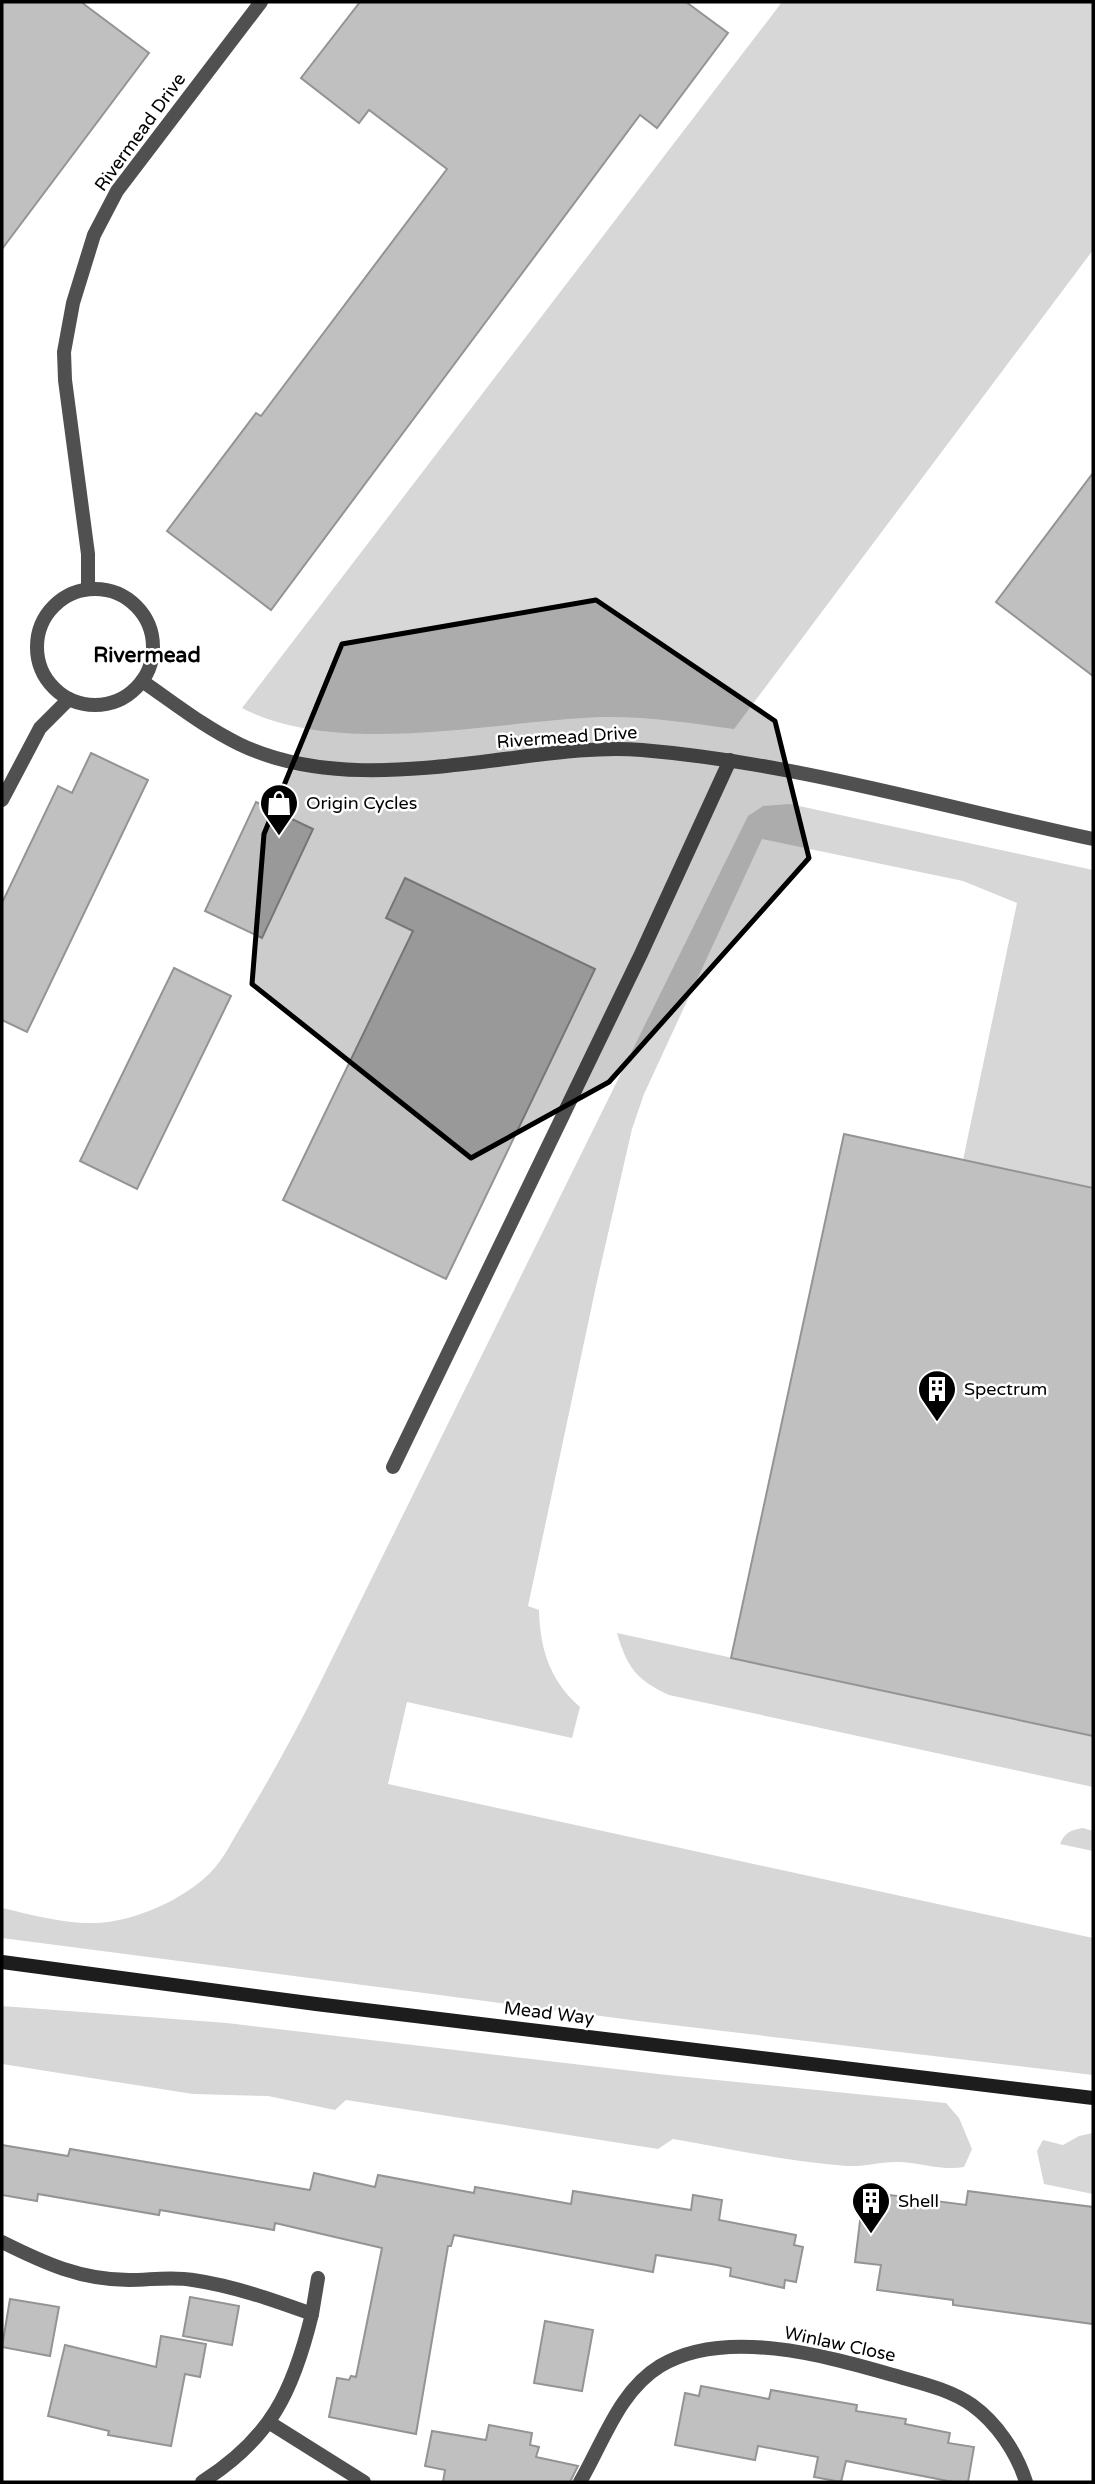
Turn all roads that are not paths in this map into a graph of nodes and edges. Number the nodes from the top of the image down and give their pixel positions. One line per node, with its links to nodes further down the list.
1 (261, 2): 2 (street, Rivermead Drive)
2 (88, 589): 3 (street); 4 (street)
3 (142, 681): 4 (street); 5 (street, Rivermead Drive)
4 (69, 699): 6 (street)
5 (730, 760): 7 (street, Rivermead Drive); 8 (street)
6 (2, 800)
7 (1093, 839)
8 (393, 1467)
9 (2, 1962): 10 (main road, Mead Way)
10 (1093, 2098)
11 (2, 2242): 13 (street)
12 (318, 2278): 13 (street)
13 (312, 2314): 14 (street)
14 (270, 2423): 15 (street); 16 (street)
15 (202, 2482)
16 (364, 2482)
17 (580, 2482): 18 (street, Winlaw Close)
18 (1026, 2482)

